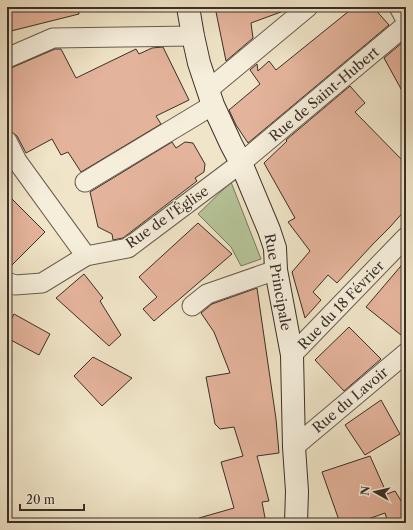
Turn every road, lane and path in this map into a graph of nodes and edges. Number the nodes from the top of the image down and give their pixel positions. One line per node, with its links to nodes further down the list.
1 (188, 7): 6 (street, Rue Principale)
2 (308, 7): 8 (street)
3 (399, 7): 4 (street)
4 (406, 20)
5 (406, 25): 10 (street, Rue de Saint-Hubert)
6 (193, 36): 7 (street); 8 (street, Rue Principale)
7 (7, 58)
8 (210, 97): 10 (street, Rue Principale); 11 (street)
9 (7, 141): 13 (street)
10 (241, 163): 13 (street, Rue de l'Église); 14 (street, Rue Principale)
11 (84, 182)
12 (406, 237): 18 (street, Rue du 18 Février)
13 (86, 256): 15 (street)
14 (276, 270): 16 (street); 18 (street, Rue Principale)
15 (7, 282)
16 (192, 306)
17 (406, 353): 19 (street, Rue du Lavoir)
18 (292, 355): 19 (street, Rue Principale)
19 (294, 447): 20 (street, Rue Principale)
20 (296, 523)

